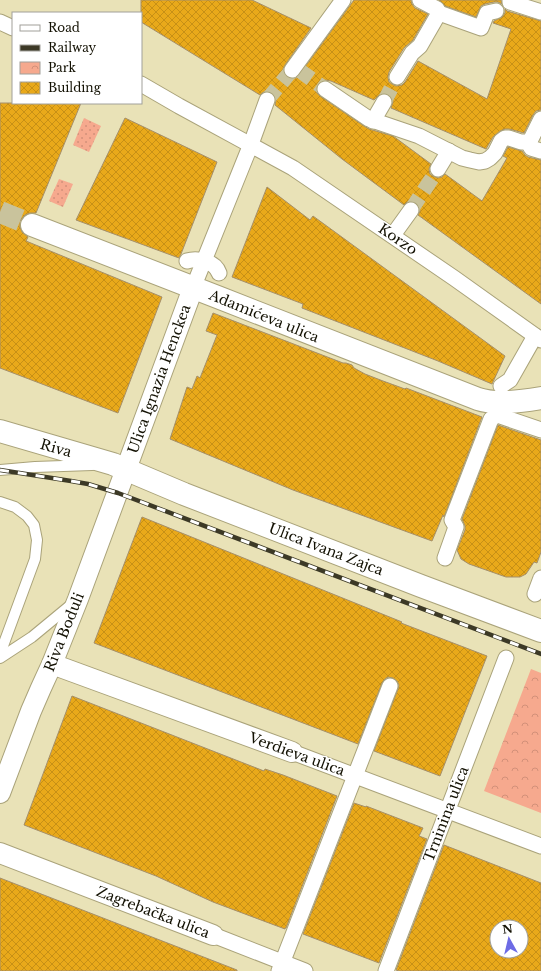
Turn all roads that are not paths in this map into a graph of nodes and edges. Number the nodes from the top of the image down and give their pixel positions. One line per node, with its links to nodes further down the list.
1 (343, 0): 8 (street)
2 (420, 0): 4 (street)
3 (505, 3): 4 (street); 5 (street)
4 (438, 11): 9 (street)
5 (541, 12)
6 (0, 22): 7 (street)
7 (12, 28)
8 (295, 69)
9 (397, 77)
10 (142, 85): 17 (street, Korzo)
11 (325, 89): 15 (street)
12 (267, 100): 17 (street)
13 (384, 102): 15 (street)
14 (541, 119): 16 (street)
15 (373, 121): 18 (street)
16 (528, 142): 18 (street); 19 (street)
17 (251, 144): 23 (street, Korzo); 25 (street)
18 (449, 151): 20 (street)
19 (541, 151)
20 (438, 169)
21 (411, 210): 23 (street)
22 (32, 225): 27 (main road, Adamićeva ulica)
23 (393, 235): 28 (street, Korzo)
24 (187, 261): 25 (street)
25 (204, 262): 26 (street); 27 (street)
26 (218, 273)
27 (193, 288): 30 (main road, Adamićeva ulica); 33 (street, Ulica Ignazia Henckea)
28 (538, 338): 30 (street)
29 (541, 398): 30 (main road, Adamićeva ulica)
30 (496, 400): 31 (street); 36 (street)
31 (541, 430)
32 (0, 431): 33 (main road, Riva)
33 (119, 467): 34 (lane); 39 (street, Riva Boduli); 40 (main road, Ulica Ivana Zajca)
34 (0, 470)
35 (0, 502): 41 (lane)
36 (445, 558)
37 (541, 578): 38 (street)
38 (535, 594)
39 (78, 599): 42 (lane); 44 (street, Riva Boduli)
40 (541, 631)
41 (0, 654)
42 (0, 658)
43 (506, 658): 49 (street, Trninina ulica)
44 (52, 664): 46 (street, Verdieva ulica); 48 (street, Riva Boduli)
45 (390, 686): 47 (street)
46 (292, 752): 47 (street, Verdieva ulica)
47 (355, 776): 49 (street, Verdieva ulica); 53 (street)
48 (0, 793)
49 (447, 811): 50 (street, Verdieva ulica); 55 (street, Trninina ulica)
50 (541, 846)
51 (0, 852): 52 (street, Zagrebačka ulica)
52 (213, 936): 53 (street, Zagrebačka ulica)
53 (280, 967): 54 (street, Zagrebačka ulica)
54 (305, 971)
55 (386, 971)

